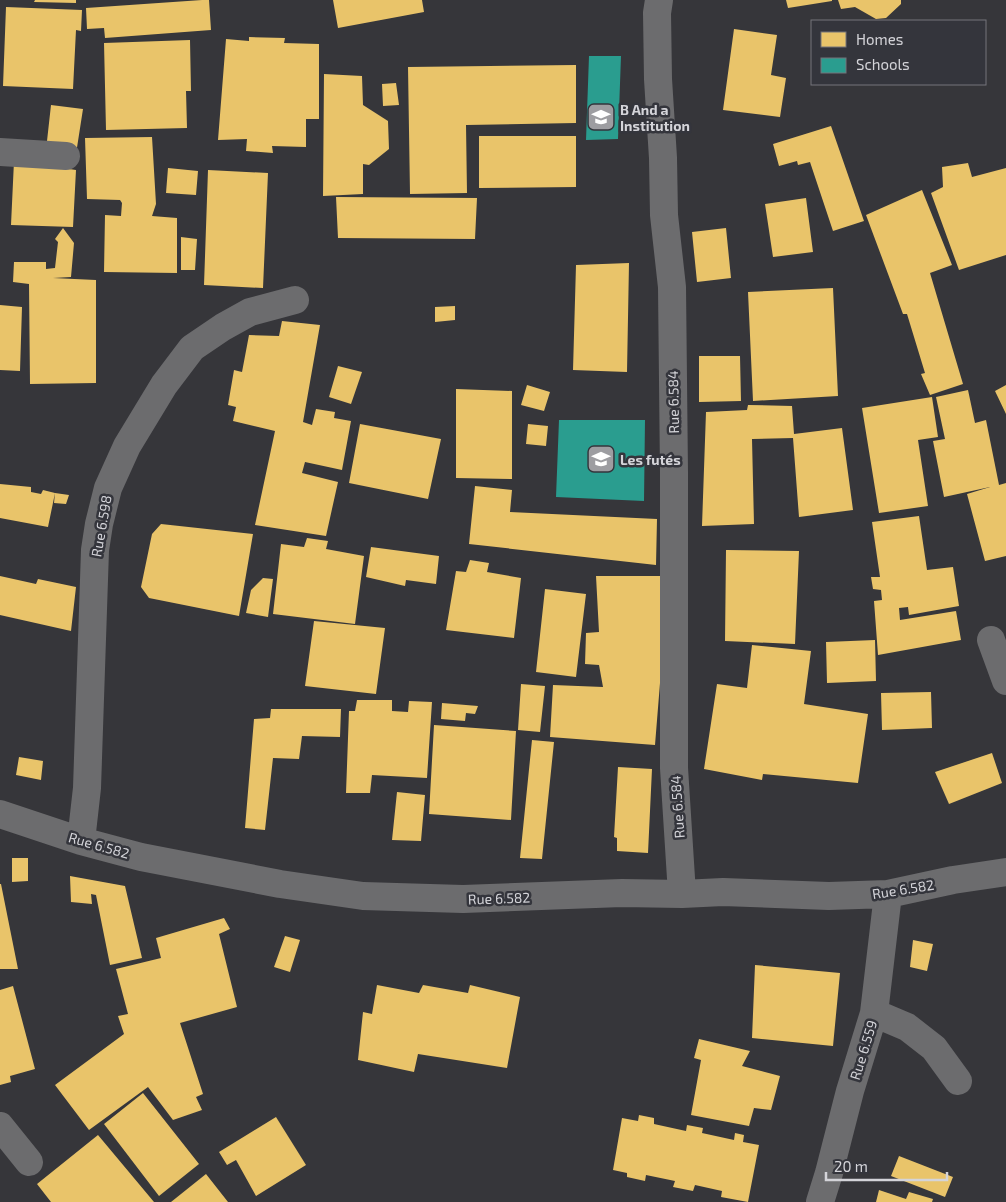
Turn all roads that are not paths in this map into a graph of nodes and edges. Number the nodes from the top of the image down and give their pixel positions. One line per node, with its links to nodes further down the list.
1 (659, 0): 10 (street, Rue 6.584)
2 (0, 152): 3 (street)
3 (66, 156)
4 (295, 300): 8 (street, Rue 6.598)
5 (991, 640): 6 (street)
6 (1006, 681)
7 (0, 814): 8 (street, Rue 6.582)
8 (81, 842): 10 (street, Rue 6.582)
9 (1006, 872): 11 (street, Rue 6.582)
10 (682, 894): 11 (street, Rue 6.582)
11 (888, 894): 12 (street, Rue 6.559)
12 (874, 1013): 13 (street); 16 (street, Rue 6.559)
13 (958, 1081)
14 (0, 1126): 15 (street)
15 (29, 1162)
16 (820, 1202)

